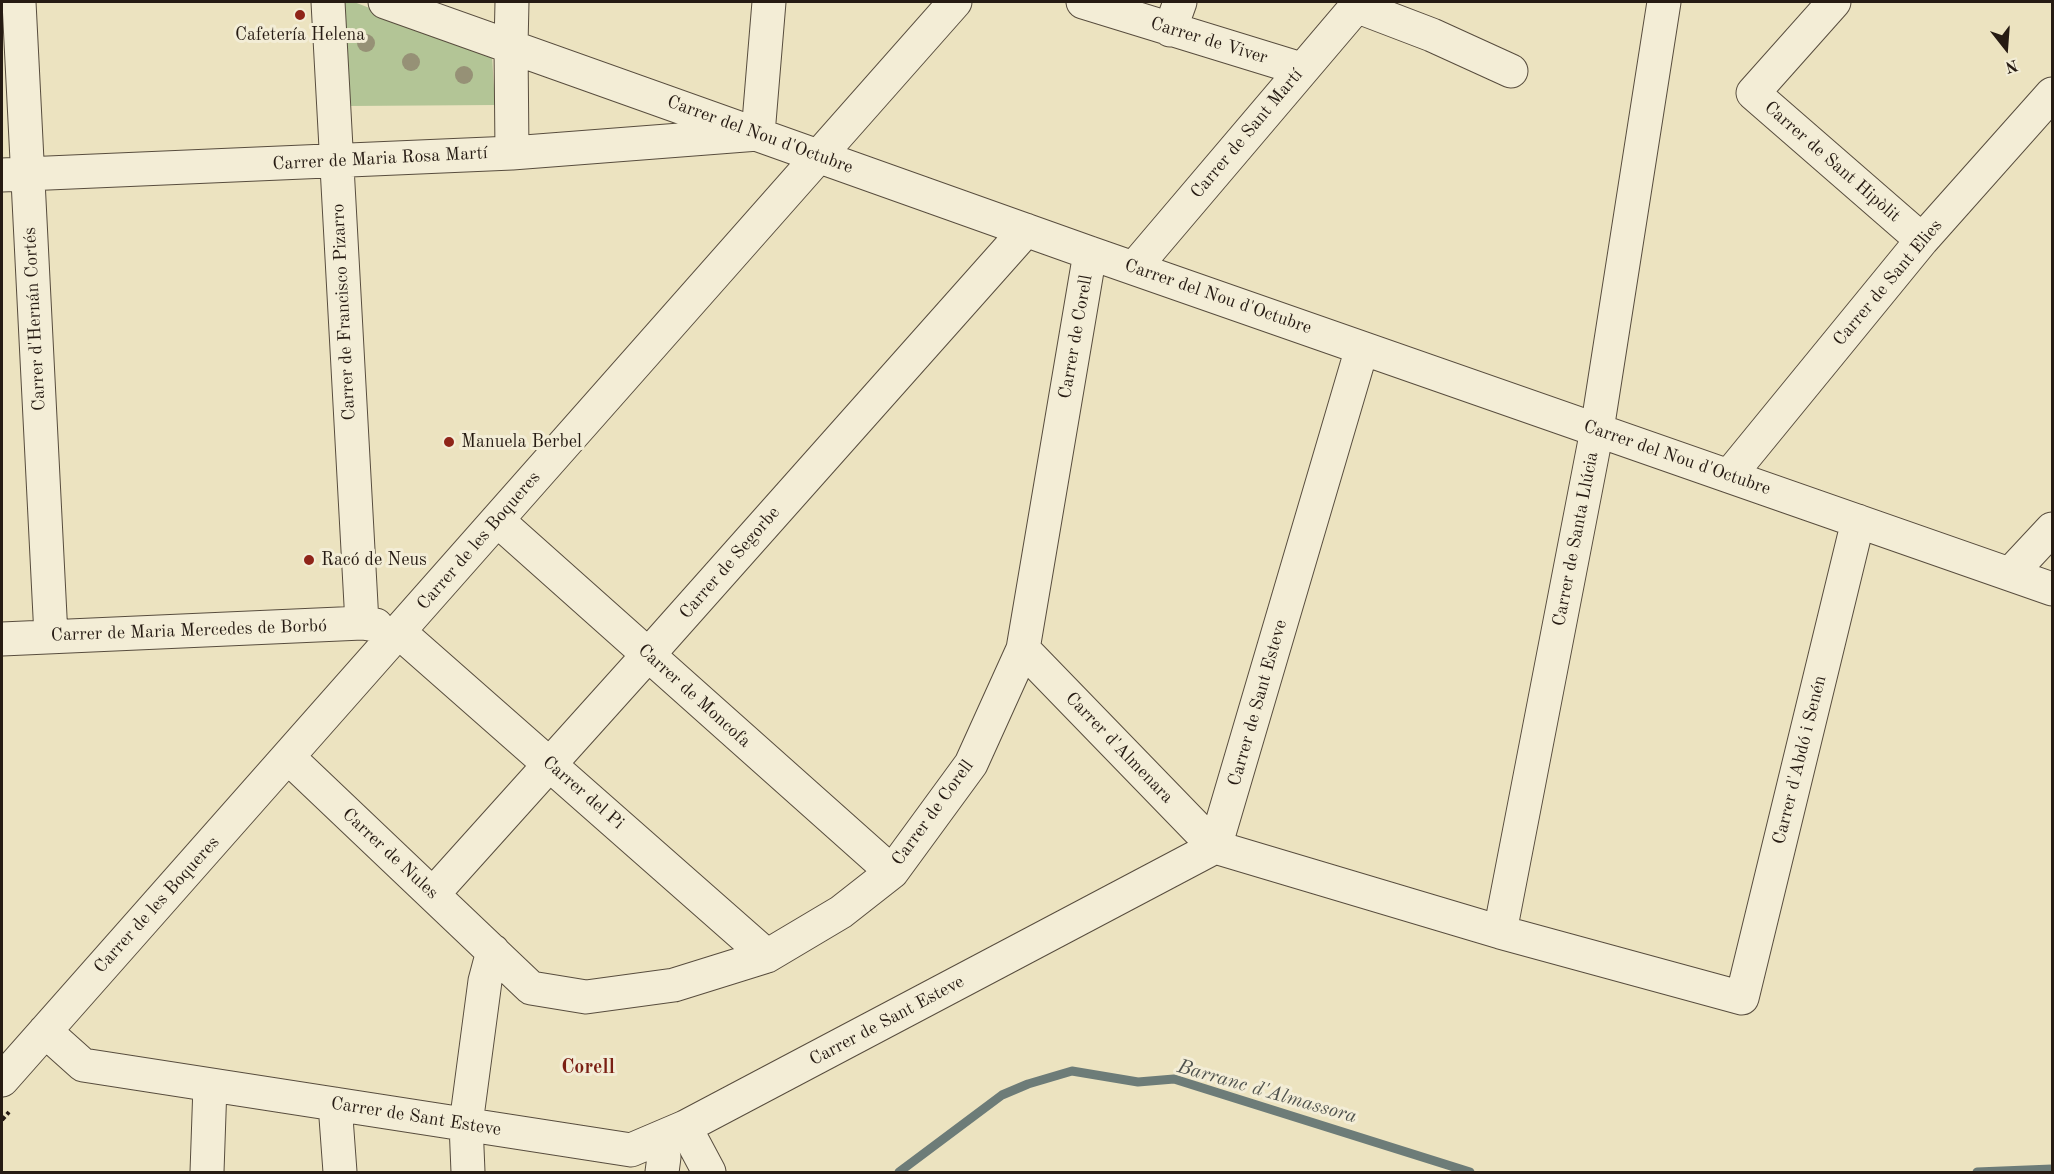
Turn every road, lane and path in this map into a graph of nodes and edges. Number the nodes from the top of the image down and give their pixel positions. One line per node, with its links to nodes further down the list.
1 (19, 2): 21 (street, Carrer d'Hernán Cortés)
2 (328, 2): 20 (street, Carrer de Francisco Pizarro)
3 (386, 2): 13 (street, Carrer del Nou d'Octubre)
4 (512, 2): 13 (street)
5 (769, 2): 17 (street)
6 (926, 2): 18 (street, Carrer de les Boqueres)
7 (955, 2): 18 (street, Carrer de les Boqueres)
8 (1083, 2): 12 (street, Carrer de Viver)
9 (1664, 2): 27 (street, Carrer de Santa Llúcia)
10 (1834, 2): 23 (street, Carrer de Sant Hipòlit)
11 (1358, 4): 14 (street, Carrer de Sant Martí); 15 (street)
12 (1175, 16): 14 (street, Carrer de Viver)
13 (511, 46): 17 (street, Carrer del Nou d'Octubre); 19 (street)
14 (1301, 69): 25 (street, Carrer de Sant Martí)
15 (1511, 71)
16 (2052, 94): 23 (street, Carrer de Sant Elies)
17 (758, 134): 18 (street, Carrer del Nou d'Octubre); 19 (street, Carrer de Maria Rosa Martí)
18 (809, 152): 22 (street, Carrer del Nou d'Octubre); 29 (street, Carrer de les Boqueres); 34 (street, Carrer de les Boqueres)
19 (512, 153): 20 (street, Carrer de Maria Rosa Martí)
20 (336, 161): 21 (street, Carrer de Maria Rosa Martí); 34 (street, Carrer de Francisco Pizarro)
21 (15, 175): 35 (street, Carrer d'Hernán Cortés)
22 (1026, 230): 24 (street, Carrer del Nou d'Octubre); 38 (street, Carrer de Segorbe)
23 (1922, 240): 28 (street, Carrer de Sant Elies)
24 (1090, 253): 25 (street, Carrer del Nou d'Octubre); 37 (street, Carrer de Corell)
25 (1134, 268): 26 (street, Carrer del Nou d'Octubre)
26 (1362, 348): 27 (street, Carrer del Nou d'Octubre); 41 (street, Carrer de Sant Esteve)
27 (1597, 430): 28 (street, Carrer del Nou d'Octubre); 44 (street, Carrer de Santa Llúcia)
28 (1729, 476): 30 (street, Carrer del Nou d'Octubre)
29 (497, 520): 34 (street, Carrer de les Boqueres); 38 (street, Carrer de Moncofa)
30 (1858, 521): 32 (street, Carrer del Nou d'Octubre); 44 (street, Carrer d'Abdó i Senén)
31 (2052, 529): 32 (street)
32 (2010, 574): 33 (street, Carrer del Nou d'Octubre)
33 (2052, 589)
34 (379, 627): 35 (street, Carrer de Maria Mercedes de Borbó); 39 (street, Carrer de les Boqueres); 40 (street, Carrer del Pi); 48 (street, Carrer de les Boqueres)
35 (51, 636): 36 (street, Carrer de Maria Mercedes de Borbó)
36 (2, 639)
37 (1023, 649): 41 (street, Carrer d'Almenara); 42 (street, Carrer de Corell)
38 (648, 655): 40 (street, Carrer de Segorbe); 42 (street, Carrer de Moncofa)
39 (288, 757): 43 (street, Carrer de Nules); 47 (street, Carrer de les Boqueres)
40 (550, 765): 43 (street, Carrer de Segorbe); 46 (street, Carrer del Pi)
41 (1215, 847): 44 (street); 53 (street, Carrer de Sant Esteve)
42 (892, 872): 46 (street, Carrer de Corell)
43 (432, 894): 45 (street, Carrer de Nules)
44 (1500, 932)
45 (493, 951): 46 (street, Carrer de Corell); 52 (street)
46 (767, 956)
47 (45, 1031): 49 (street, Carrer de les Boqueres); 50 (street, Carrer de Sant Esteve)
48 (2, 1048)
49 (2, 1080)
50 (210, 1085): 51 (street, Carrer de Sant Esteve); 54 (street)
51 (335, 1104): 52 (street, Carrer de Sant Esteve); 55 (street)
52 (466, 1124): 53 (street, Carrer de Sant Esteve); 56 (street)
53 (672, 1133): 57 (street); 58 (street)
54 (207, 1173)
55 (340, 1173)
56 (468, 1173)
57 (662, 1173)
58 (709, 1173)

